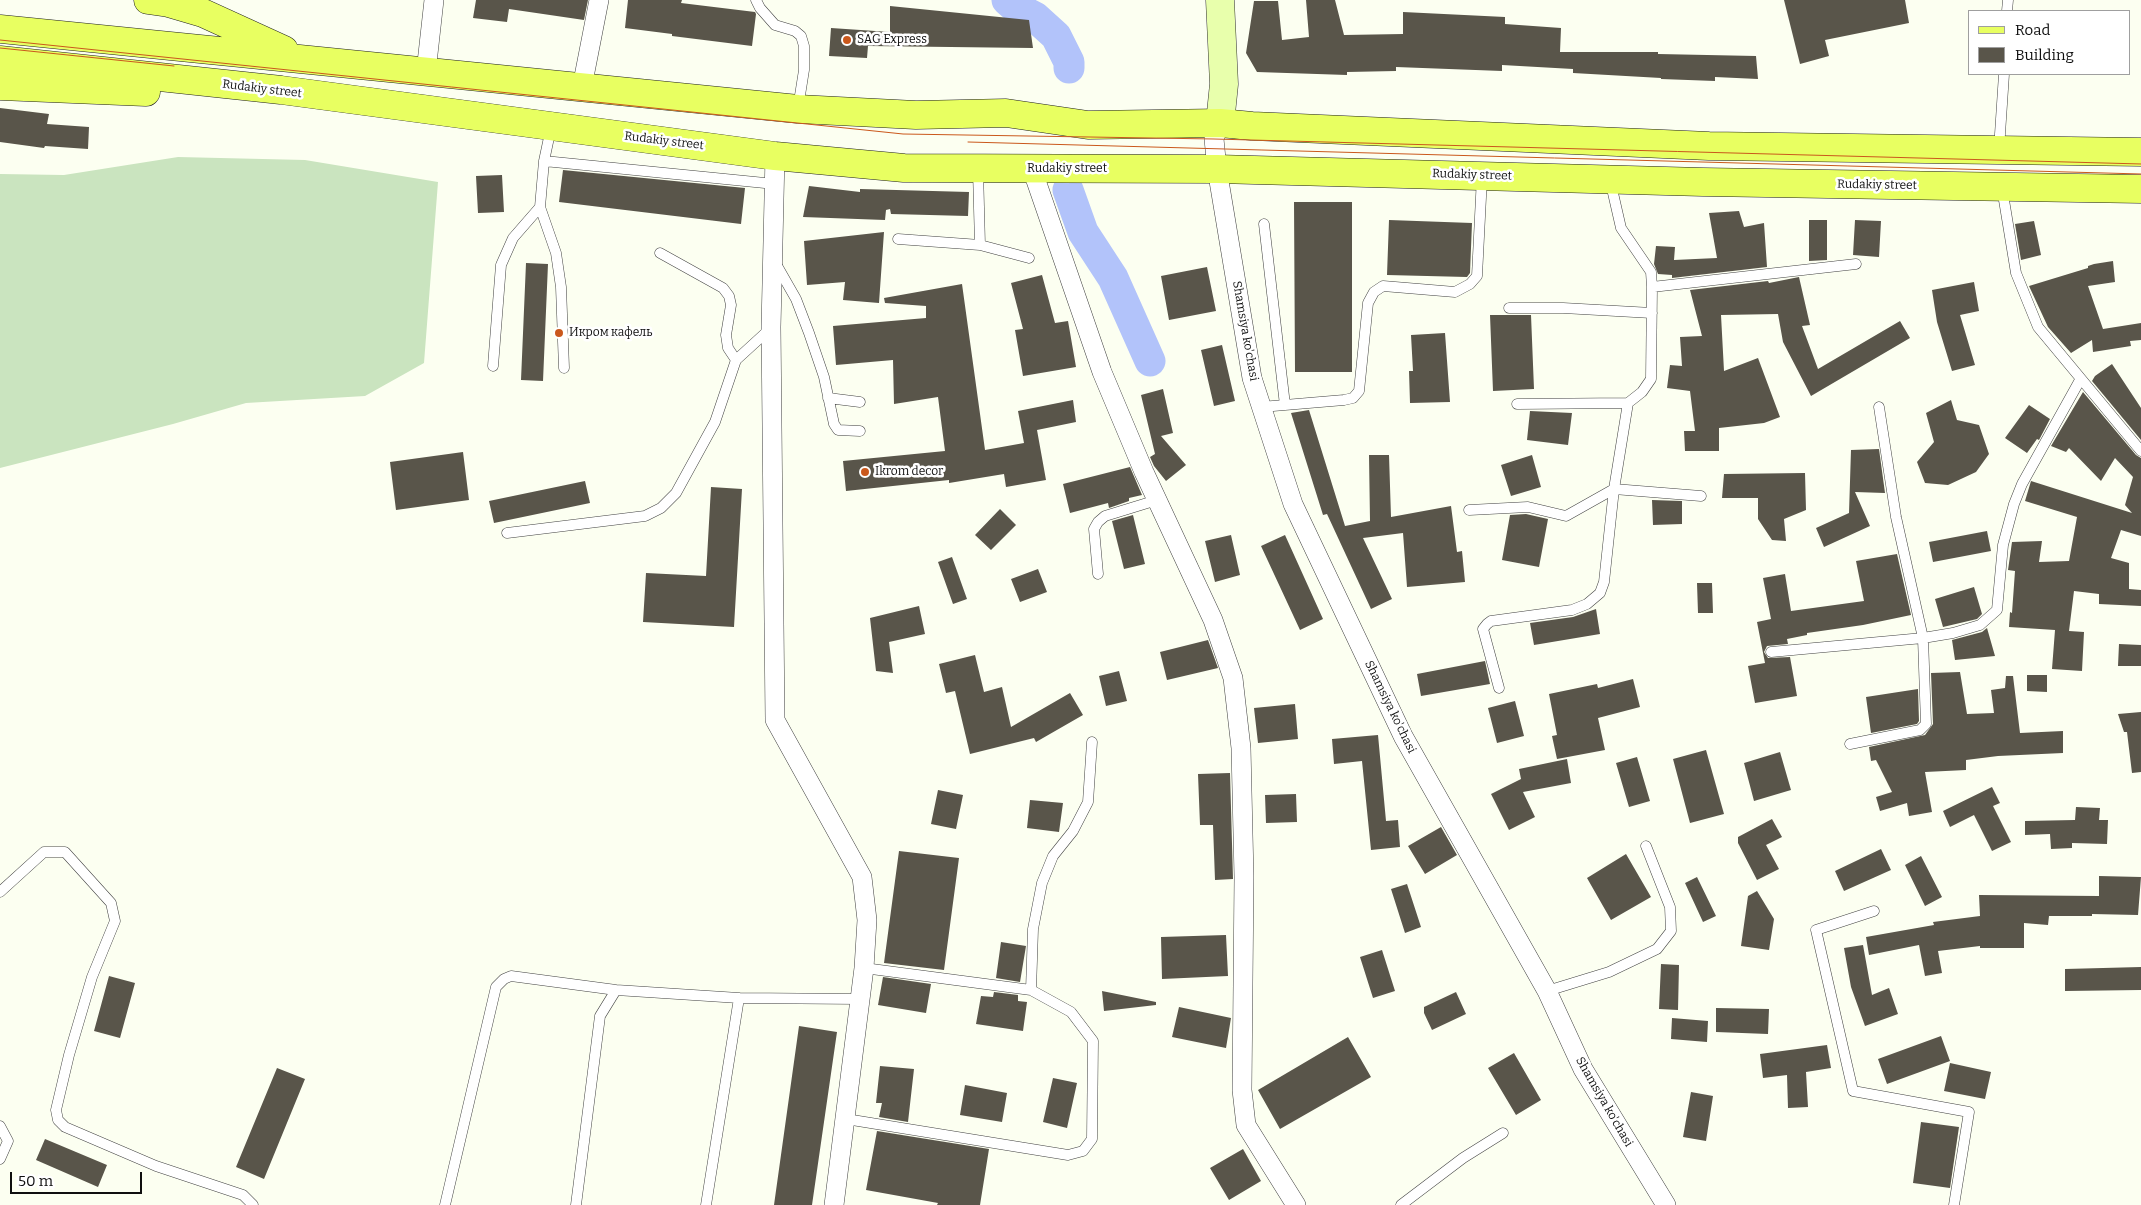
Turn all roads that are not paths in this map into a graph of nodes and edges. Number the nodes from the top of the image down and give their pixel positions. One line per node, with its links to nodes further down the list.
1 (148, 0): 8 (main road)
2 (434, 0): 9 (street)
3 (599, 0): 12 (street)
4 (756, 0): 14 (lane)
5 (1220, 0): 15 (main road)
6 (0, 29): 8 (main road)
7 (0, 60): 13 (main road, Rudakiy street)
8 (306, 60): 9 (main road)
9 (426, 72): 12 (main road)
10 (2004, 75): 17 (lane)
11 (0, 86): 13 (main road)
12 (582, 87): 14 (main road)
13 (281, 90): 16 (main road, Rudakiy street)
14 (798, 109): 15 (main road)
15 (1220, 123): 17 (main road); 21 (street, Shamsiya ko'chasi)
16 (551, 127): 19 (main road, Rudakiy street); 20 (lane)
17 (1999, 150): 18 (main road)
18 (2141, 152)
19 (775, 156): 22 (main road, Rudakiy street); 26 (street)
20 (544, 161): 26 (lane); 29 (lane)
21 (1217, 168): 23 (main road, Rudakiy street); 24 (main road, Rudakiy street); 50 (street, Shamsiya ko'chasi)
22 (978, 169): 23 (main road, Rudakiy street); 32 (lane)
23 (1032, 169): 56 (street)
24 (1482, 176): 25 (main road, Rudakiy street); 49 (lane)
25 (1610, 179): 27 (main road, Rudakiy street); 37 (lane)
26 (775, 184): 35 (street)
27 (2002, 187): 28 (main road, Rudakiy street); 44 (lane)
28 (2141, 189)
29 (540, 208): 42 (lane); 43 (lane)
30 (1264, 224): 49 (lane)
31 (898, 239): 32 (lane)
32 (980, 245): 34 (lane)
33 (660, 253): 41 (lane)
34 (1029, 258)
35 (773, 259): 40 (street); 45 (lane)
36 (1856, 264): 37 (lane)
37 (1652, 287): 39 (lane)
38 (1509, 308): 39 (lane)
39 (1652, 313): 47 (lane)
40 (771, 327): 41 (lane); 68 (street)
41 (736, 360): 58 (lane)
42 (493, 366)
43 (564, 368)
44 (2080, 380): 53 (lane); 60 (lane)
45 (828, 398): 46 (lane); 52 (lane)
46 (860, 402)
47 (1628, 403): 48 (lane); 54 (lane)
48 (1517, 404)
49 (1285, 405): 50 (lane)
50 (1261, 407): 71 (street, Shamsiya ko'chasi)
51 (1879, 407): 60 (lane)
52 (860, 431)
53 (2141, 451)
54 (1614, 489): 55 (lane); 57 (lane); 62 (lane)
55 (1701, 496)
56 (1157, 500): 59 (lane); 83 (street)
57 (1469, 510)
58 (507, 533)
59 (1098, 574)
60 (1923, 638): 61 (lane); 64 (lane)
61 (1772, 652)
62 (1499, 688)
63 (1092, 742): 70 (lane)
64 (1850, 744)
65 (1646, 846): 71 (lane)
66 (0, 892): 78 (lane)
67 (1874, 911): 86 (lane)
68 (864, 968): 70 (lane); 73 (street)
69 (616, 990): 72 (lane); 79 (lane); 80 (lane)
70 (1031, 990): 74 (lane)
71 (1547, 991): 85 (street, Shamsiya ko'chasi)
72 (738, 998): 73 (lane); 81 (lane)
73 (860, 999): 74 (street)
74 (846, 1119): 82 (street)
75 (0, 1126): 77 (lane)
76 (1504, 1133): 84 (lane)
77 (0, 1159)
78 (253, 1205)
79 (445, 1205)
80 (576, 1205)
81 (706, 1205)
82 (834, 1205)
83 (1296, 1205)
84 (1401, 1205)
85 (1666, 1205)
86 (1954, 1205)

